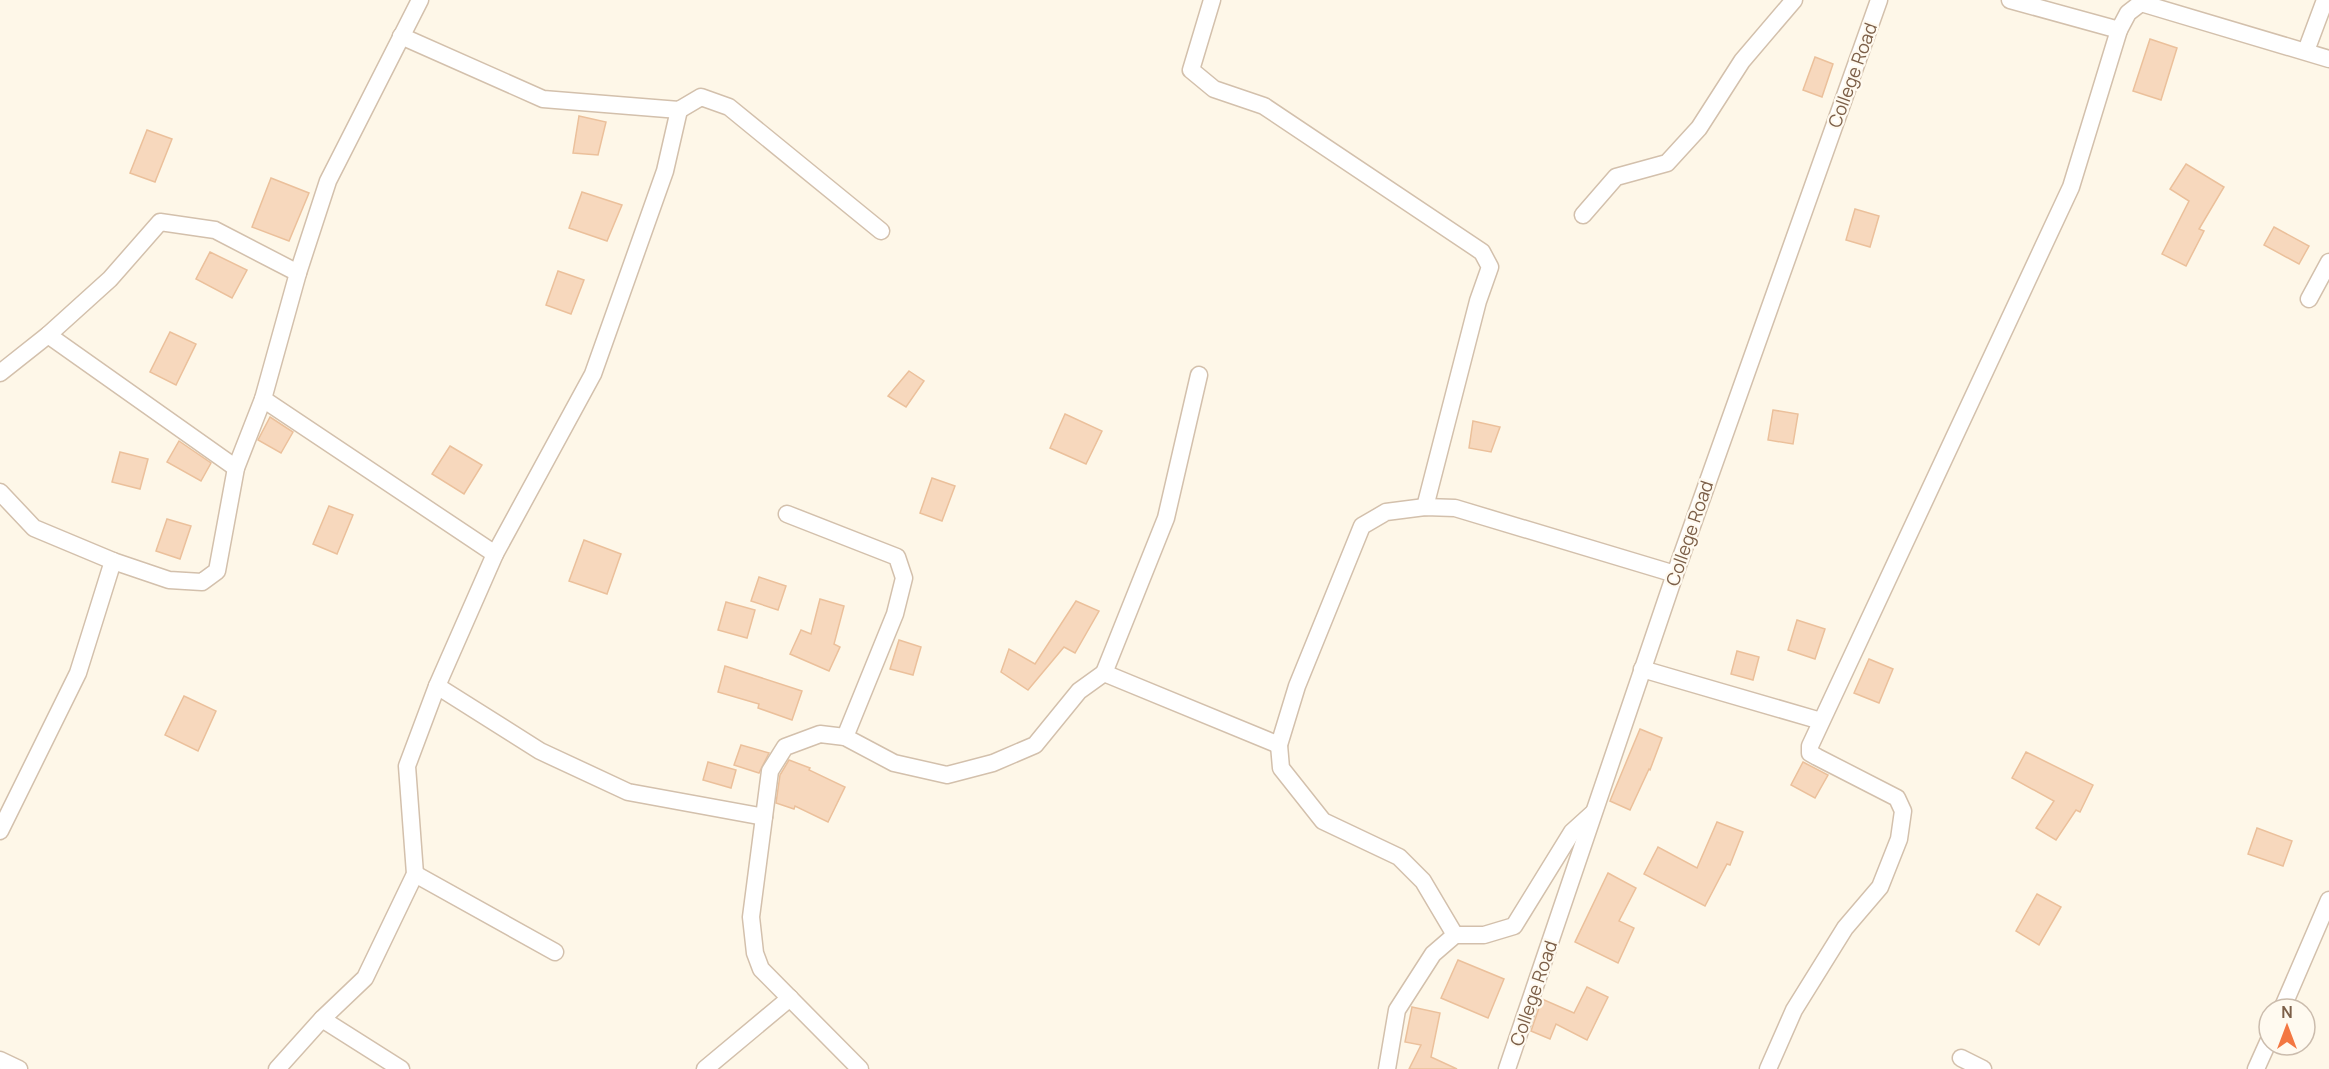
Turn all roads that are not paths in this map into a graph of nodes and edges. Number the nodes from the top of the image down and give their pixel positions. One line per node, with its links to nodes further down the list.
1 (420, 0): 9 (street)
2 (1212, 0): 24 (street)
3 (1794, 0): 13 (street)
4 (1879, 0): 28 (street, College Road)
5 (2010, 0): 8 (street)
6 (2325, 0): 10 (street)
7 (2141, 1): 8 (street); 10 (street)
8 (2119, 30): 32 (street)
9 (401, 36): 12 (street); 16 (street)
10 (2306, 51): 11 (street)
11 (2329, 59)
12 (679, 110): 14 (street); 26 (street)
13 (1583, 215)
14 (881, 231)
15 (2329, 262): 17 (street)
16 (298, 273): 18 (street); 21 (street)
17 (2308, 299)
18 (48, 335): 19 (street); 22 (street)
19 (0, 373)
20 (1199, 375): 30 (street)
21 (263, 399): 22 (street); 26 (street)
22 (236, 468): 27 (street)
23 (0, 492): 27 (street)
24 (1425, 507): 28 (street); 34 (street)
25 (787, 514): 33 (street)
26 (495, 554): 31 (street)
27 (113, 561): 37 (street)
28 (1675, 574): 29 (street, College Road)
29 (1642, 669): 32 (street); 35 (street, College Road)
30 (1104, 674): 33 (street); 34 (street)
31 (437, 686): 36 (street); 38 (street)
32 (1821, 721): 54 (street)
33 (845, 737): 36 (street)
34 (1279, 745): 40 (street)
35 (1594, 812): 40 (street); 53 (street, College Road)
36 (764, 817): 43 (street)
37 (0, 831)
38 (416, 874): 41 (street); 44 (street)
39 (2329, 900): 42 (street)
40 (1455, 935): 52 (street)
41 (555, 952)
42 (2287, 997)
43 (790, 998): 50 (street); 51 (street)
44 (322, 1019): 48 (street); 49 (street)
45 (1961, 1058): 55 (street)
46 (0, 1060): 47 (street)
47 (20, 1069)
48 (277, 1069)
49 (401, 1069)
50 (705, 1069)
51 (860, 1069)
52 (1387, 1069)
53 (1507, 1069)
54 (1768, 1069)
55 (1983, 1069)

